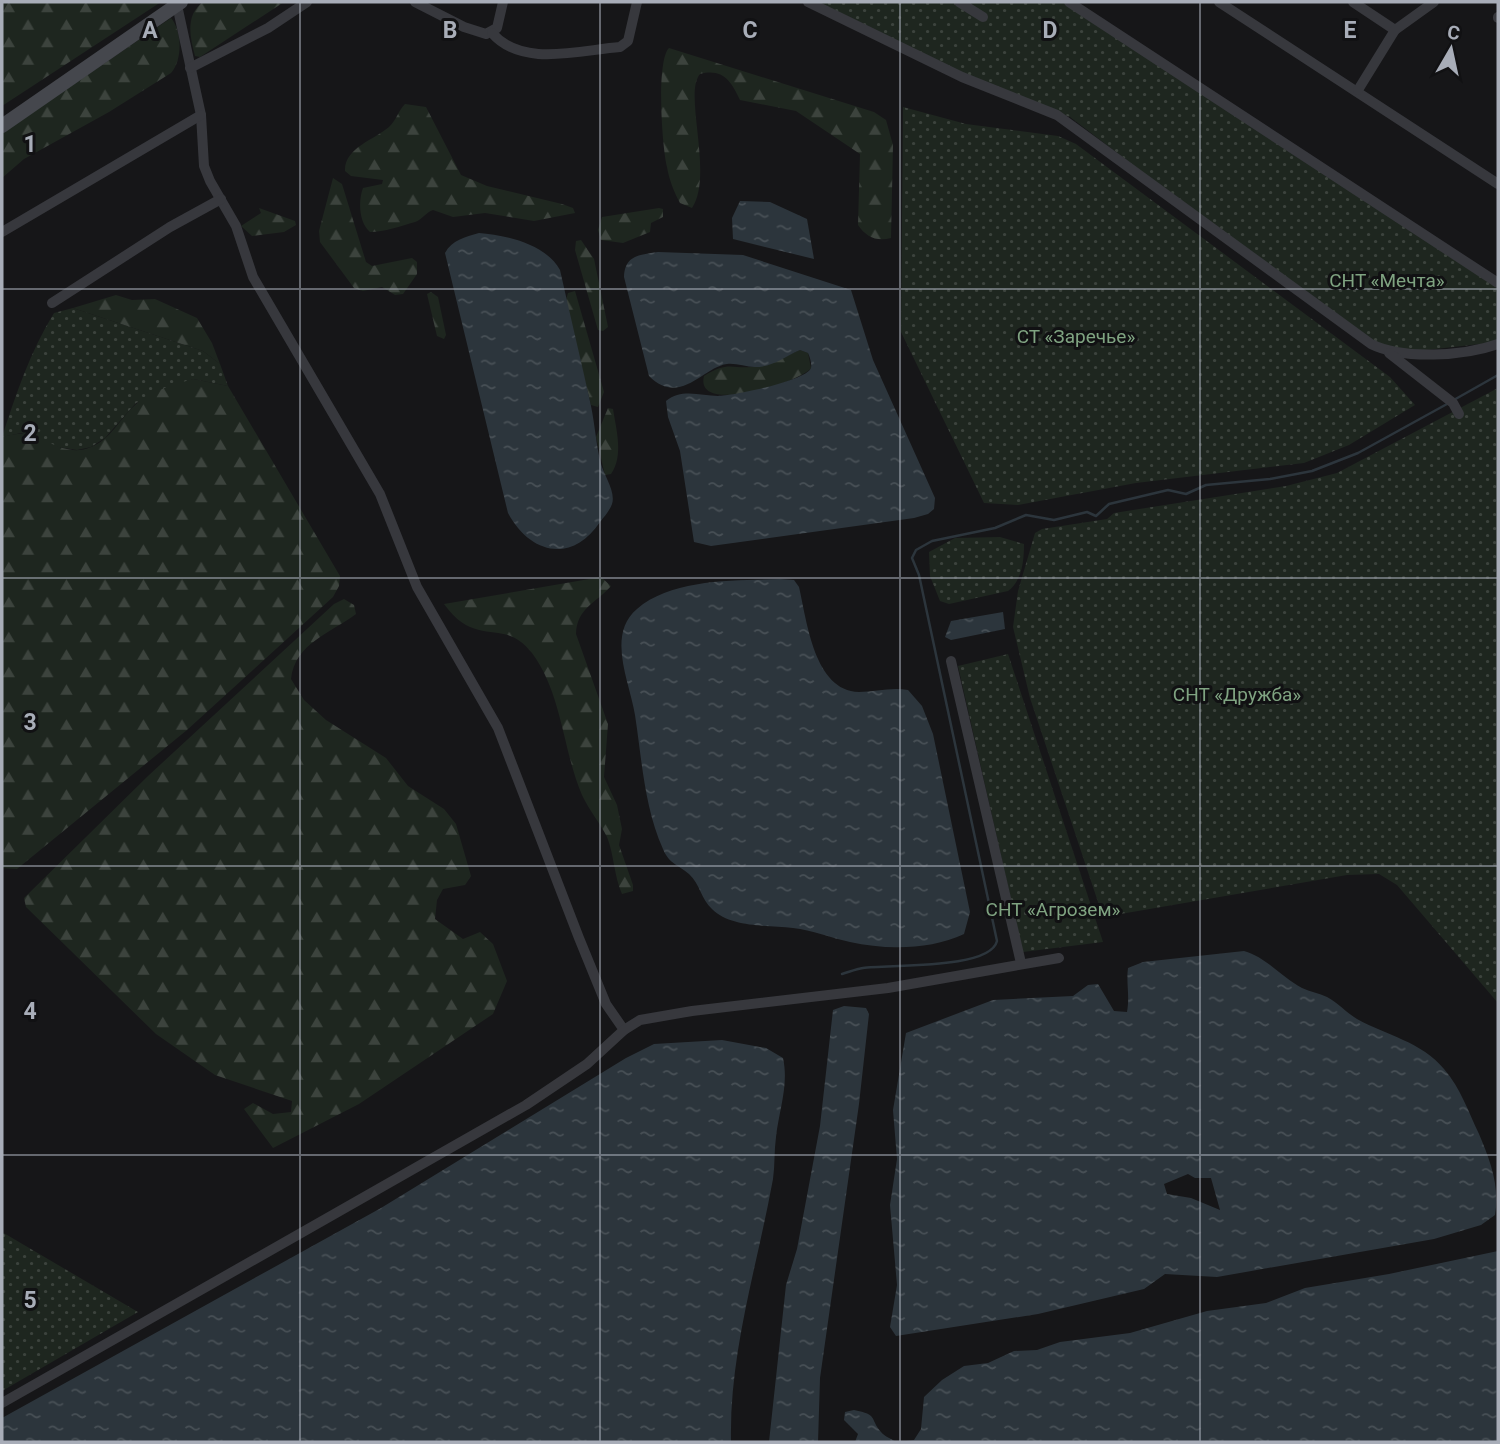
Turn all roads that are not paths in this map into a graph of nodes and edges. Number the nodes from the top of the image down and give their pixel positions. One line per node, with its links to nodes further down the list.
1 (307, 2): 15 (street)
2 (415, 2): 14 (street)
3 (503, 2): 14 (street)
4 (637, 2): 14 (street)
5 (808, 2): 25 (street)
6 (959, 2): 12 (street)
7 (1069, 2): 22 (street)
8 (1219, 2): 16 (street)
9 (1353, 2): 13 (street)
10 (1434, 2): 13 (street)
11 (179, 3): 15 (street); 18 (main road)
12 (983, 17)
13 (1395, 30): 16 (street)
14 (492, 33)
15 (190, 68): 17 (street)
16 (1358, 90): 19 (street)
17 (201, 115): 20 (street); 21 (street)
18 (2, 126)
19 (1498, 184)
20 (221, 198): 23 (street); 30 (street)
21 (2, 232)
22 (1498, 283)
23 (52, 303)
24 (1498, 345): 25 (street)
25 (1389, 353): 26 (street)
26 (1459, 414)
27 (951, 661): 29 (street)
28 (1059, 958): 29 (street)
29 (1021, 962): 30 (street)
30 (624, 1030): 31 (street)
31 (2, 1403)

